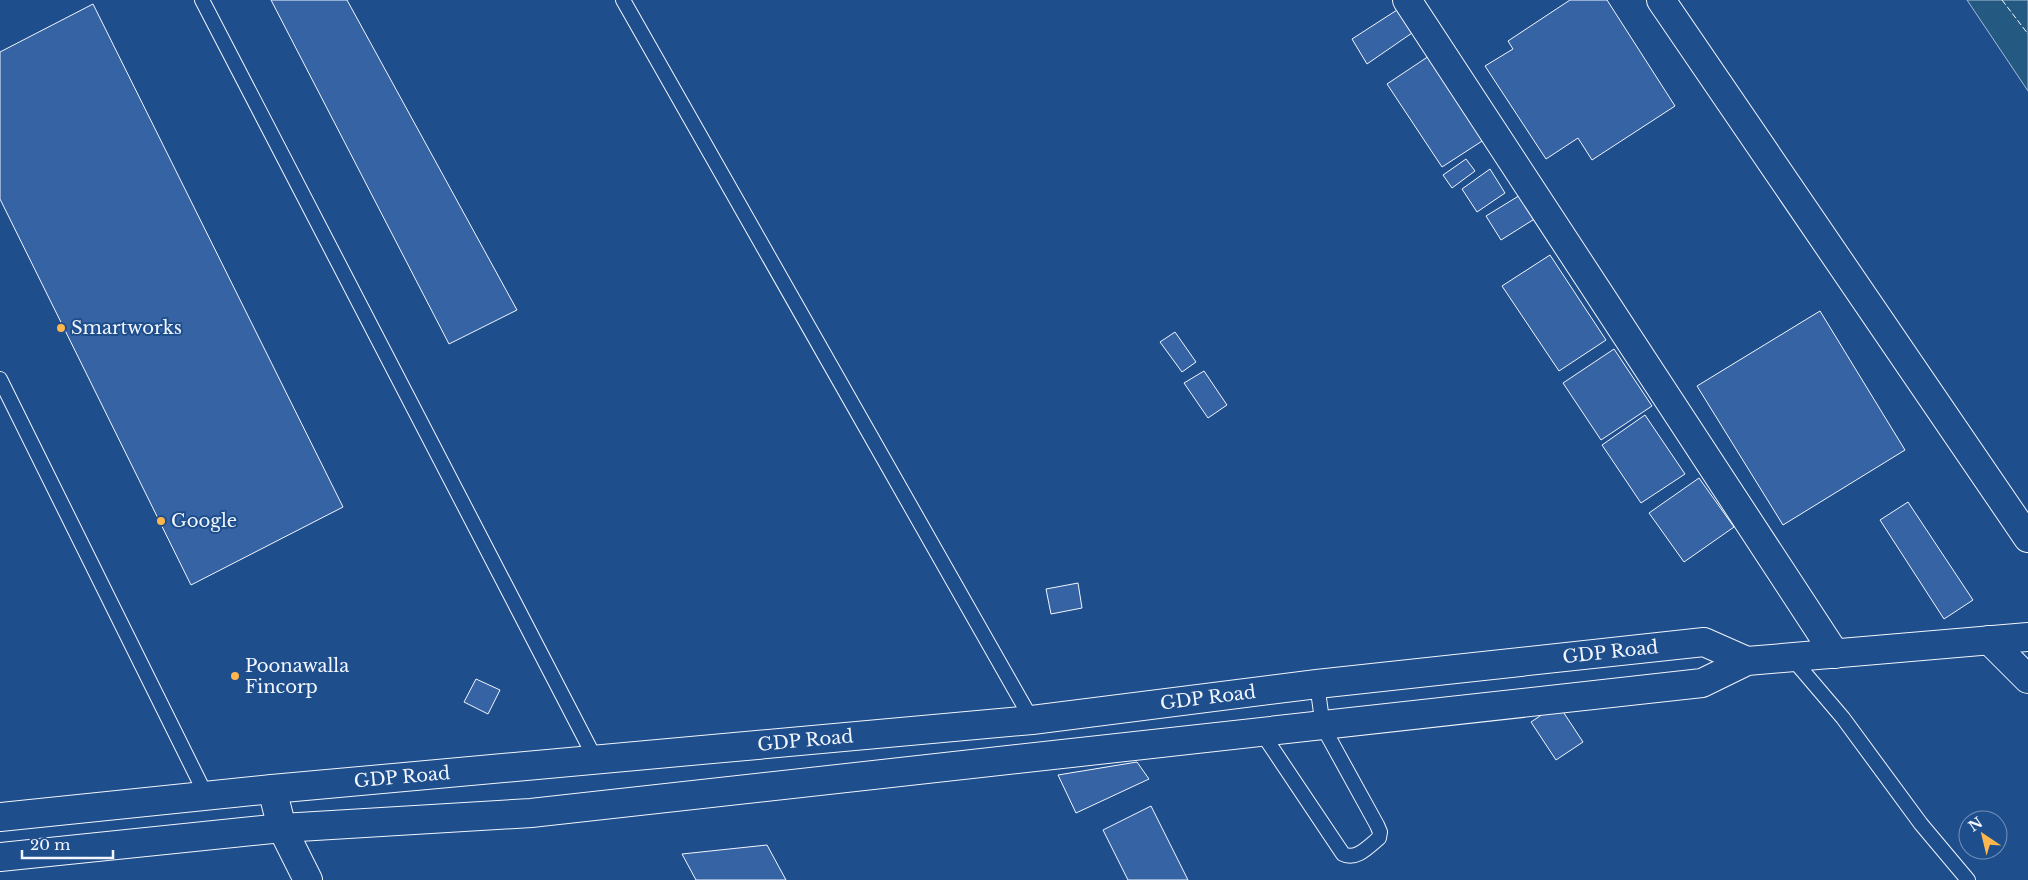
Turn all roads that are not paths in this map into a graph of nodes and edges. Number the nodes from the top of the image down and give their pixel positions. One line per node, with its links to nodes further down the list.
1 (202, 0): 17 (lane)
2 (623, 0): 14 (lane)
3 (1407, 0): 9 (main road)
4 (1660, 0): 6 (main road)
5 (0, 379): 19 (lane)
6 (2028, 538)
7 (2028, 637): 8 (main road)
8 (1989, 640): 9 (main road); 12 (main road)
9 (1835, 654): 10 (main road)
10 (1791, 657): 11 (main road); 24 (lane)
11 (1747, 661): 13 (main road, GDP Road); 15 (main road)
12 (2028, 680)
13 (1317, 684): 14 (main road, GDP Road); 15 (lane)
14 (1032, 720): 17 (main road, GDP Road)
15 (1324, 727): 16 (main road); 16 (lane)
16 (1262, 733): 21 (main road)
17 (596, 760): 18 (main road, GDP Road)
18 (272, 789): 19 (main road, GDP Road); 21 (main road)
19 (207, 797): 20 (main road, GDP Road)
20 (0, 817)
21 (282, 828): 22 (main road); 23 (main road)
22 (0, 857)
23 (308, 880)
24 (1968, 880)

